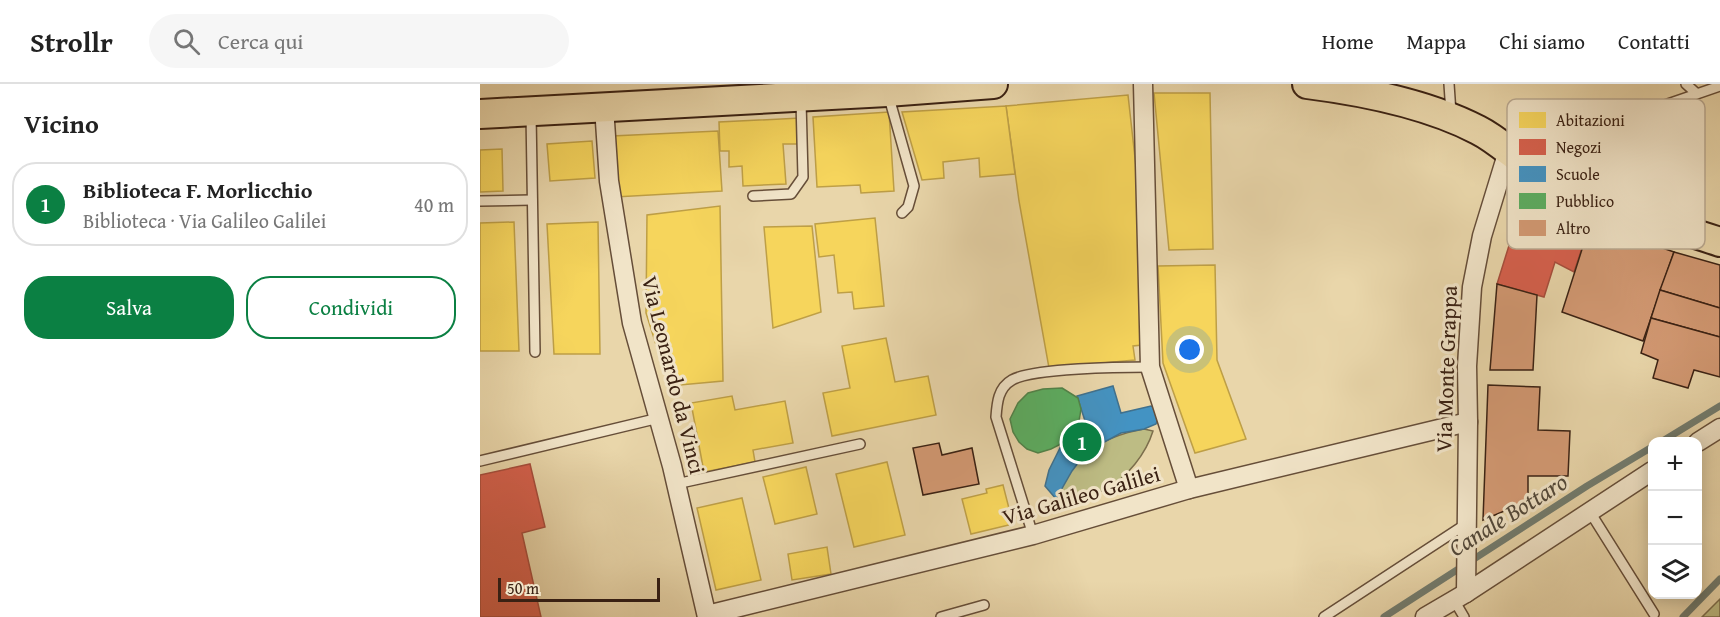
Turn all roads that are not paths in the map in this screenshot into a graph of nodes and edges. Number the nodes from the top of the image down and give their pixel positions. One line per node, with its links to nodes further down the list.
1 (993, 84): 6 (main road)
2 (1143, 84): 25 (street)
3 (1307, 84): 15 (main road)
4 (1449, 84): 15 (lane)
5 (1686, 84): 9 (lane)
6 (947, 86): 8 (main road)
7 (1720, 86): 9 (lane)
8 (879, 90): 10 (main road); 21 (lane)
9 (1696, 93): 11 (lane)
10 (801, 96): 12 (main road); 18 (lane)
11 (1680, 99)
12 (604, 107): 13 (main road); 26 (street, Via Leonardo da Vinci)
13 (531, 111): 14 (main road); 19 (lane)
14 (480, 114)
15 (1451, 118): 16 (main road)
16 (1507, 151)
17 (1507, 155): 27 (street, Via Monte Grappa)
18 (753, 196)
19 (532, 200): 20 (lane); 24 (lane)
20 (480, 201)
21 (902, 213)
22 (1705, 237): 23 (main road)
23 (1720, 242)
24 (535, 352)
25 (1150, 367): 34 (street); 37 (lane)
26 (659, 418): 31 (lane); 33 (street, Via Leonardo da Vinci)
27 (1468, 422): 34 (street, Via Galileo Galilei); 36 (street, Via Monte Grappa)
28 (1720, 428): 29 (street)
29 (1702, 439)
30 (860, 444): 33 (lane)
31 (480, 461)
32 (1648, 474): 35 (street)
33 (676, 484): 41 (street, Via Leonardo da Vinci)
34 (1189, 489): 37 (street, Via Galileo Galilei)
35 (1590, 512): 38 (street); 40 (lane)
36 (1466, 524): 38 (street, Via Monte Grappa); 43 (lane)
37 (1033, 535): 41 (street, Via Galileo Galilei)
38 (1460, 596): 44 (street); 45 (lane)
39 (984, 605): 42 (lane)
40 (1653, 614)
41 (707, 616)
42 (941, 617)
43 (1324, 617)
44 (1425, 617)
45 (1464, 617)

